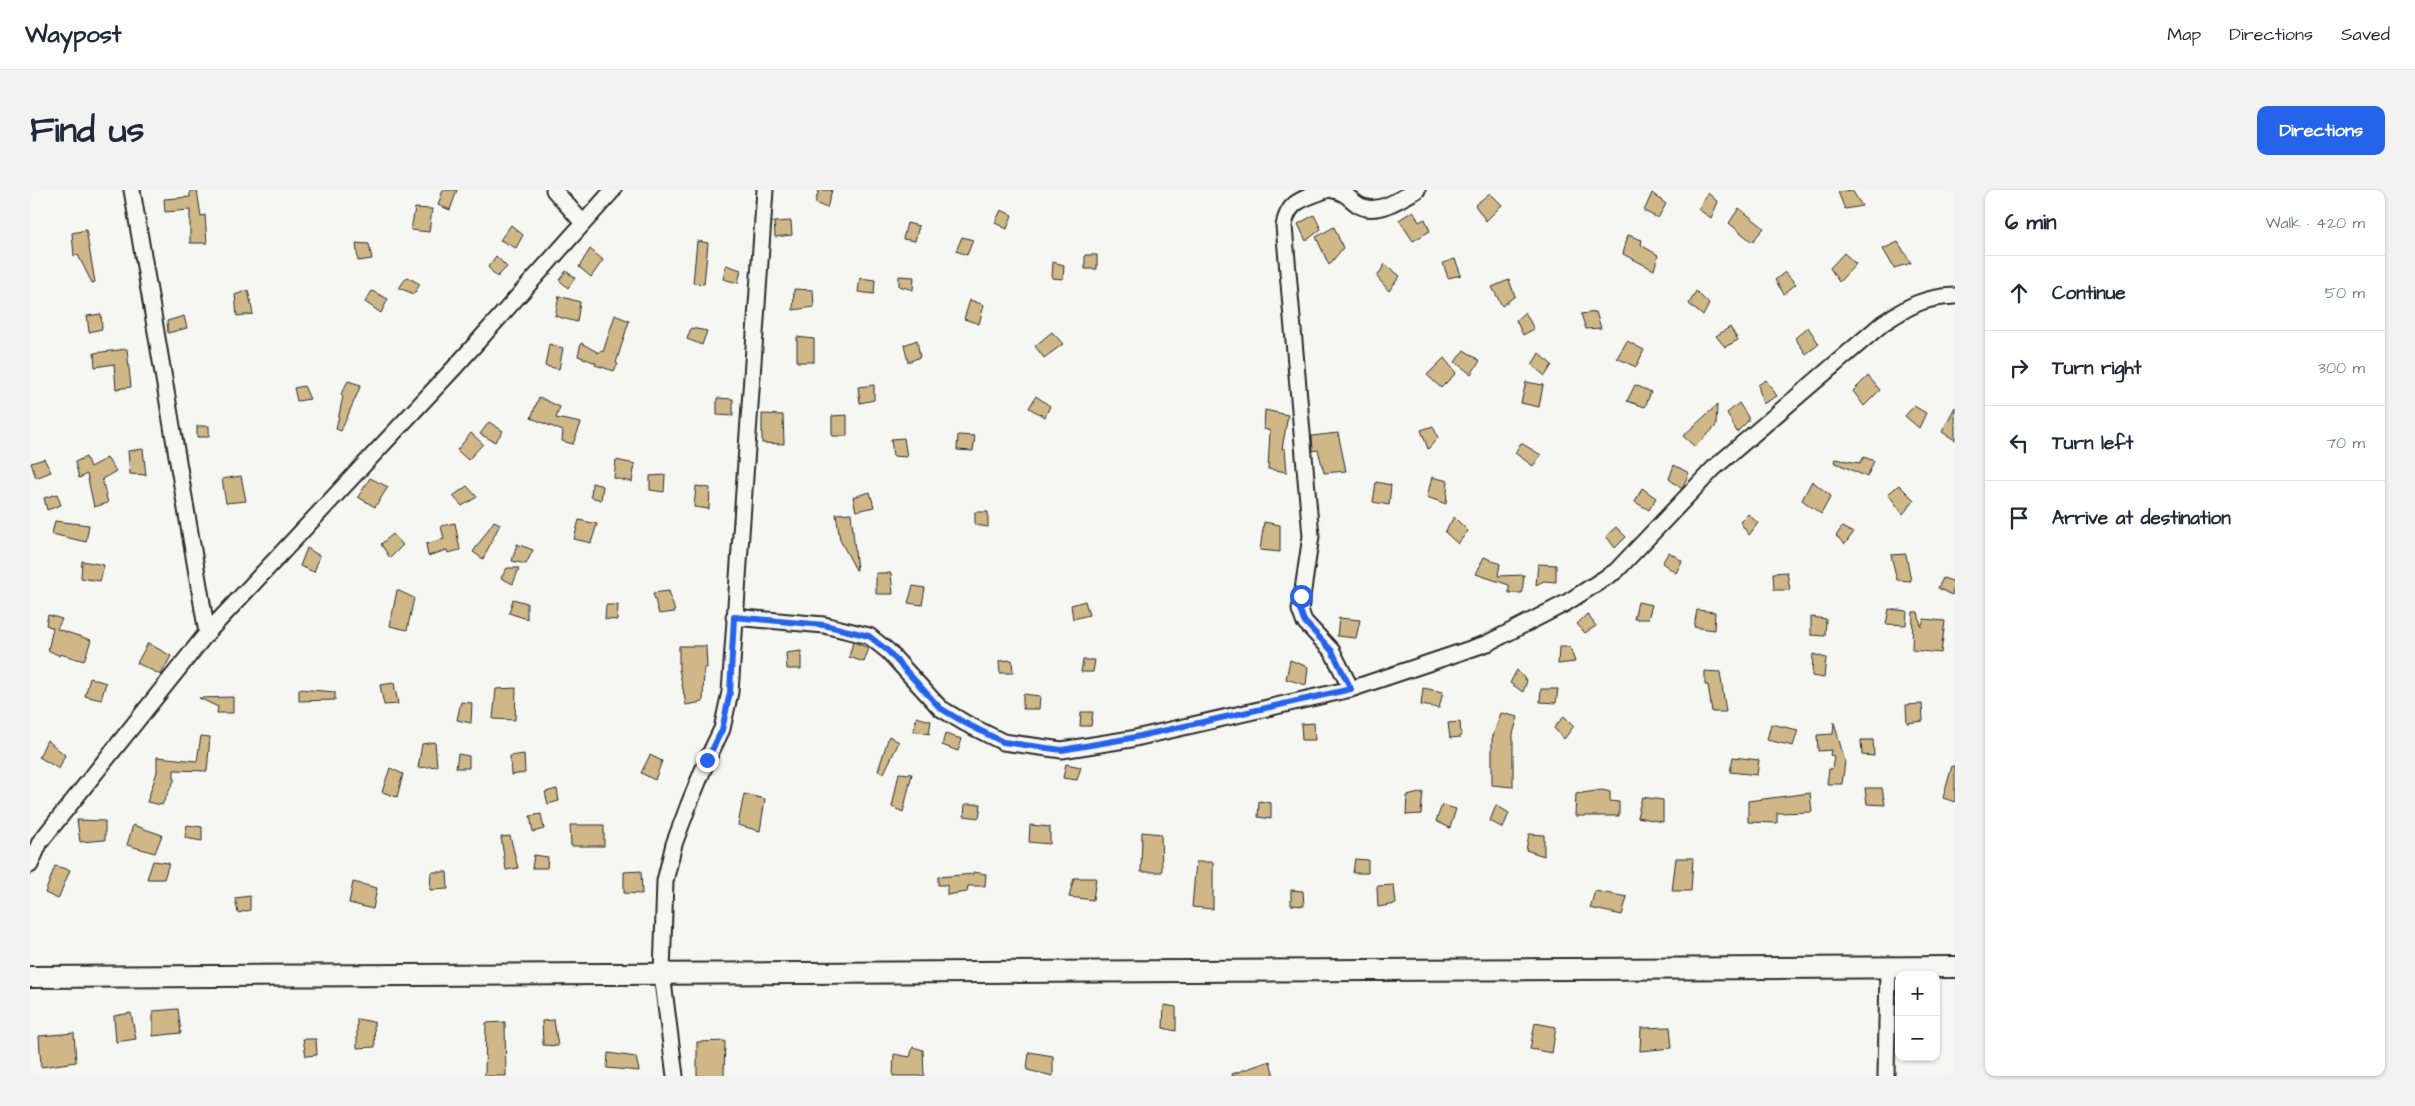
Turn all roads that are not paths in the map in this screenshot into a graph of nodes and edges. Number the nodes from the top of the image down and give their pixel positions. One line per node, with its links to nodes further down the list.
1 (132, 190): 11 (street)
2 (554, 190): 8 (street)
3 (613, 190): 8 (street)
4 (765, 190): 10 (street)
5 (1326, 190): 12 (street)
6 (1334, 190): 7 (street)
7 (1416, 190)
8 (583, 223): 11 (street)
9 (1955, 296): 12 (street)
10 (734, 617): 12 (street); 16 (street)
11 (207, 633): 13 (street)
12 (1351, 689)
13 (30, 865)
14 (1955, 967): 15 (main road)
15 (1888, 968): 16 (main road); 19 (street)
16 (662, 974): 17 (main road); 18 (street)
17 (30, 977)
18 (675, 1076)
19 (1886, 1076)

